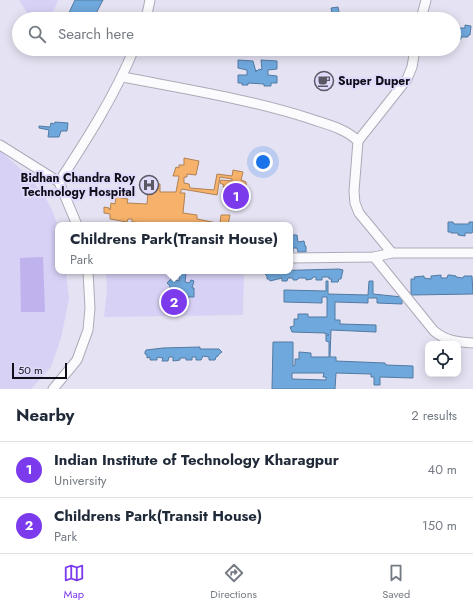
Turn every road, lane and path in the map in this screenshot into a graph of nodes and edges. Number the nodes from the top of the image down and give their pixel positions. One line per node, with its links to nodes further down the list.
1 (150, 0): 3 (street)
2 (426, 0): 4 (street)
3 (147, 12)
4 (423, 12)
5 (131, 56): 7 (street)
6 (414, 56): 8 (street)
7 (123, 77): 8 (street); 10 (street)
8 (358, 141): 12 (street)
9 (0, 144): 10 (street)
10 (59, 182): 11 (street)
11 (76, 222)
12 (392, 253): 13 (street); 14 (street)
13 (473, 253)
14 (374, 257): 15 (street); 17 (street)
15 (293, 258)
16 (88, 274): 18 (street)
17 (473, 343)
18 (53, 389)

